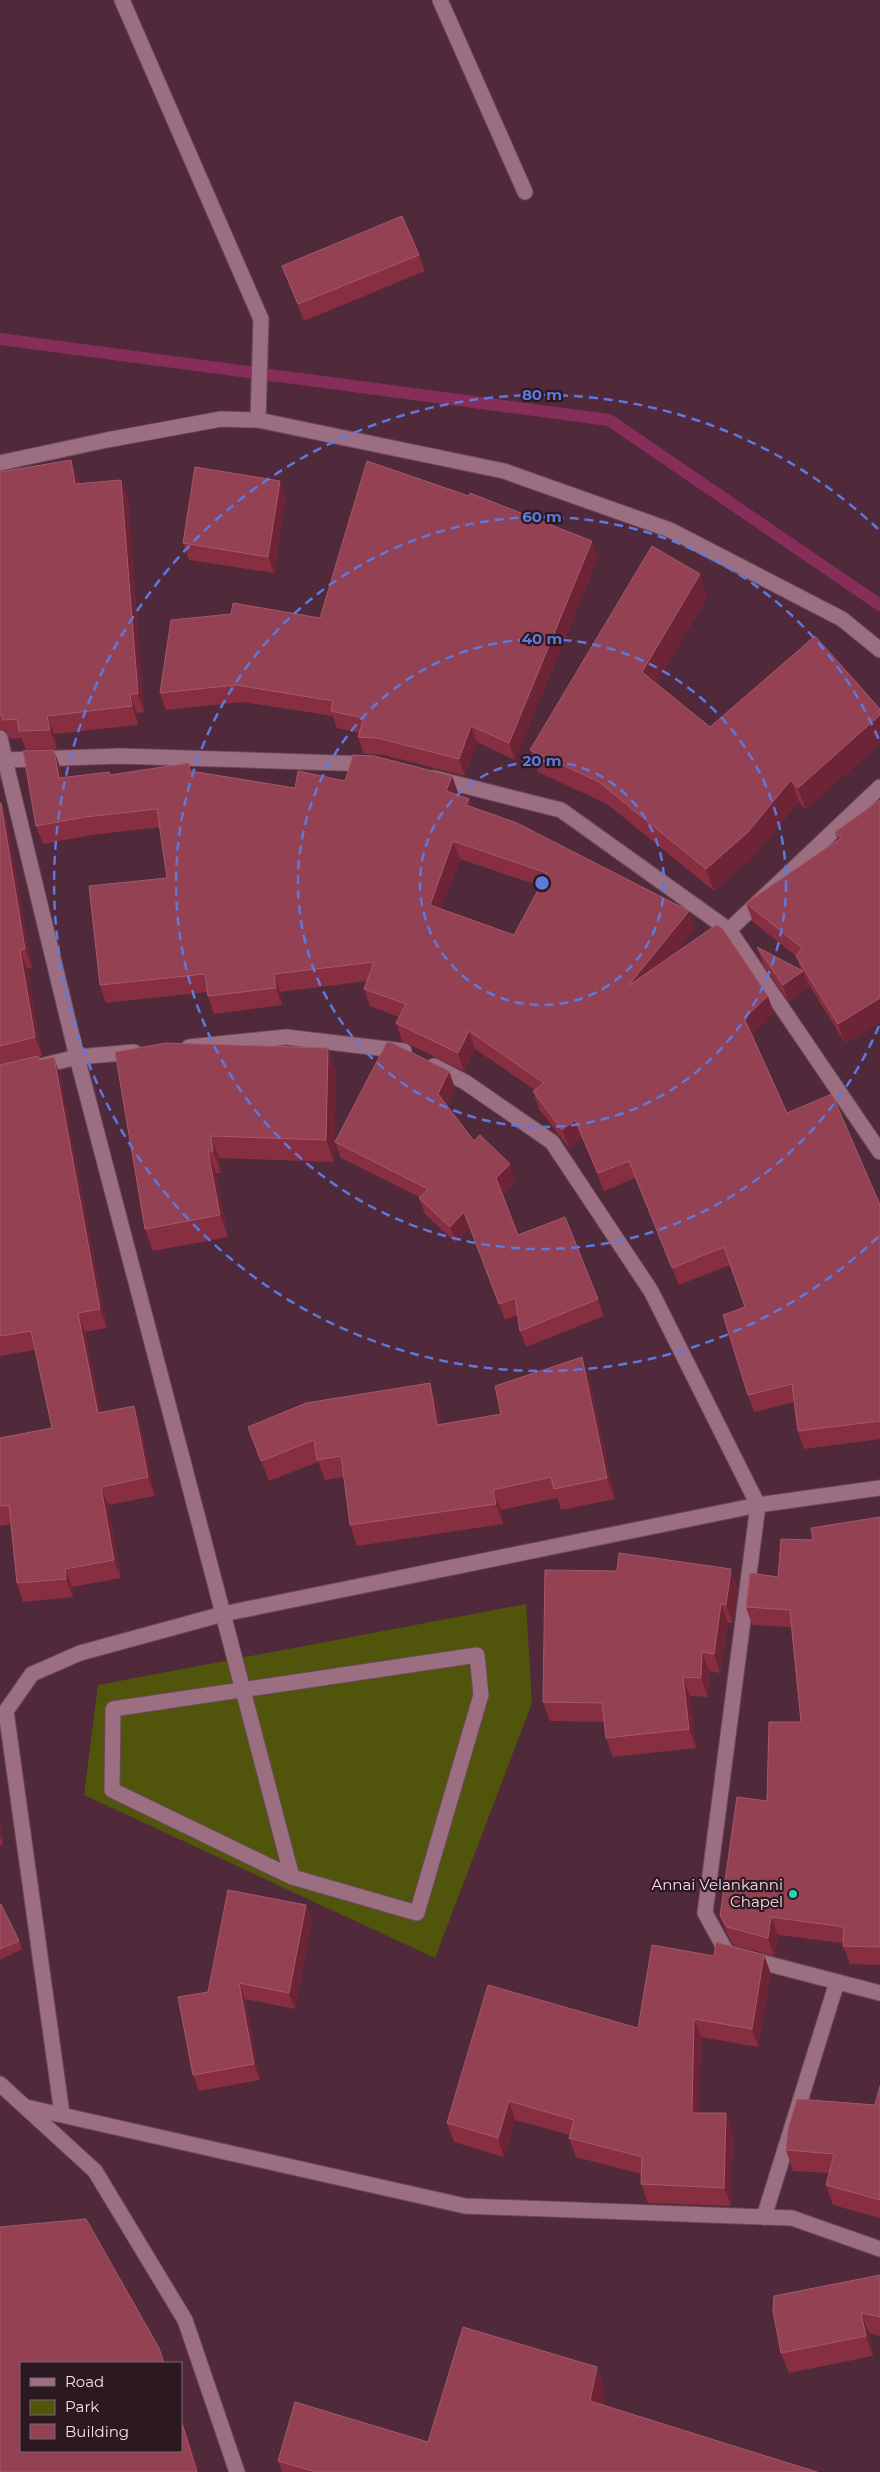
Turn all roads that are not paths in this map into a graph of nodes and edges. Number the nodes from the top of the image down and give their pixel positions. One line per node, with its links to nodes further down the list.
1 (122, 0): 4 (street)
2 (440, 0): 3 (street)
3 (525, 192)
4 (258, 420): 5 (street); 6 (street)
5 (0, 463)
6 (880, 650)
7 (0, 738): 8 (street)
8 (5, 760): 9 (street); 15 (street)
9 (382, 764)
10 (419, 774): 12 (street)
11 (880, 787): 12 (street)
12 (729, 930): 17 (street)
13 (177, 1048): 19 (street)
14 (147, 1051): 15 (street)
15 (77, 1057): 16 (street); 20 (street)
16 (0, 1076)
17 (880, 1152)
18 (880, 1488): 19 (street)
19 (758, 1505): 20 (street); 24 (street)
20 (223, 1614): 21 (street); 22 (street)
21 (244, 1691): 23 (street); 23 (street); 23 (street)
22 (3, 1709): 28 (street)
23 (292, 1876)
24 (837, 1982): 25 (street); 29 (street)
25 (880, 1993)
26 (0, 2084): 27 (street)
27 (26, 2108): 28 (street); 31 (street)
28 (62, 2114): 29 (street)
29 (764, 2217): 30 (street)
30 (880, 2248)
31 (236, 2472)

